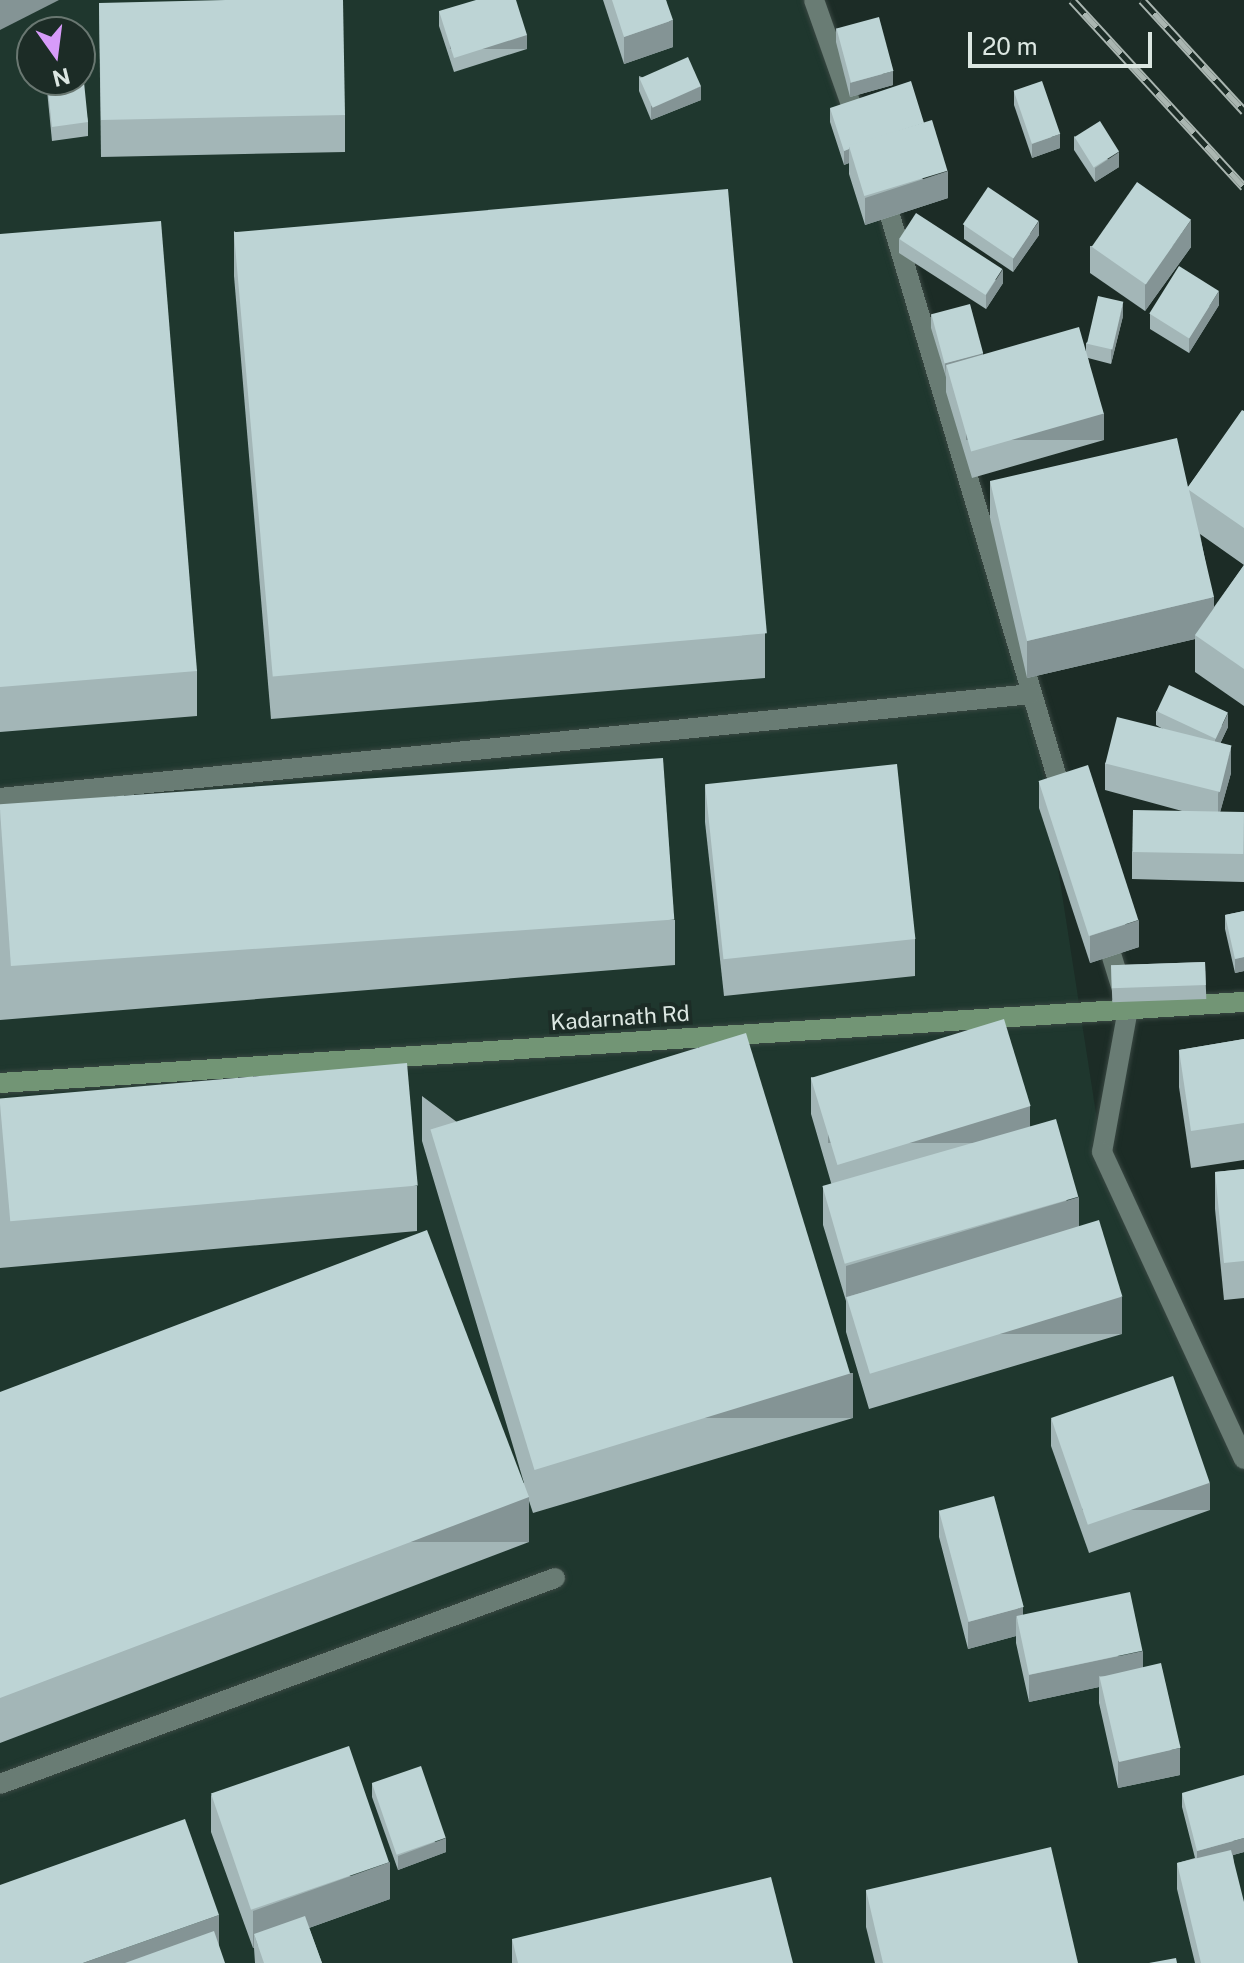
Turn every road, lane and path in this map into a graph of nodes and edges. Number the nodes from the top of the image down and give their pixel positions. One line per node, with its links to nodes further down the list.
1 (814, 0): 2 (street)
2 (866, 146)
3 (877, 176): 4 (street)
4 (1031, 694): 5 (street); 6 (street)
5 (0, 798)
6 (1073, 829)
7 (1096, 904): 9 (street)
8 (1244, 1002): 9 (main road, Kadarnath Rd)
9 (1128, 1009): 10 (main road, Kadarnath Rd); 11 (street)
10 (0, 1083)
11 (1244, 1459)
12 (555, 1578): 13 (street)
13 (0, 1784)

